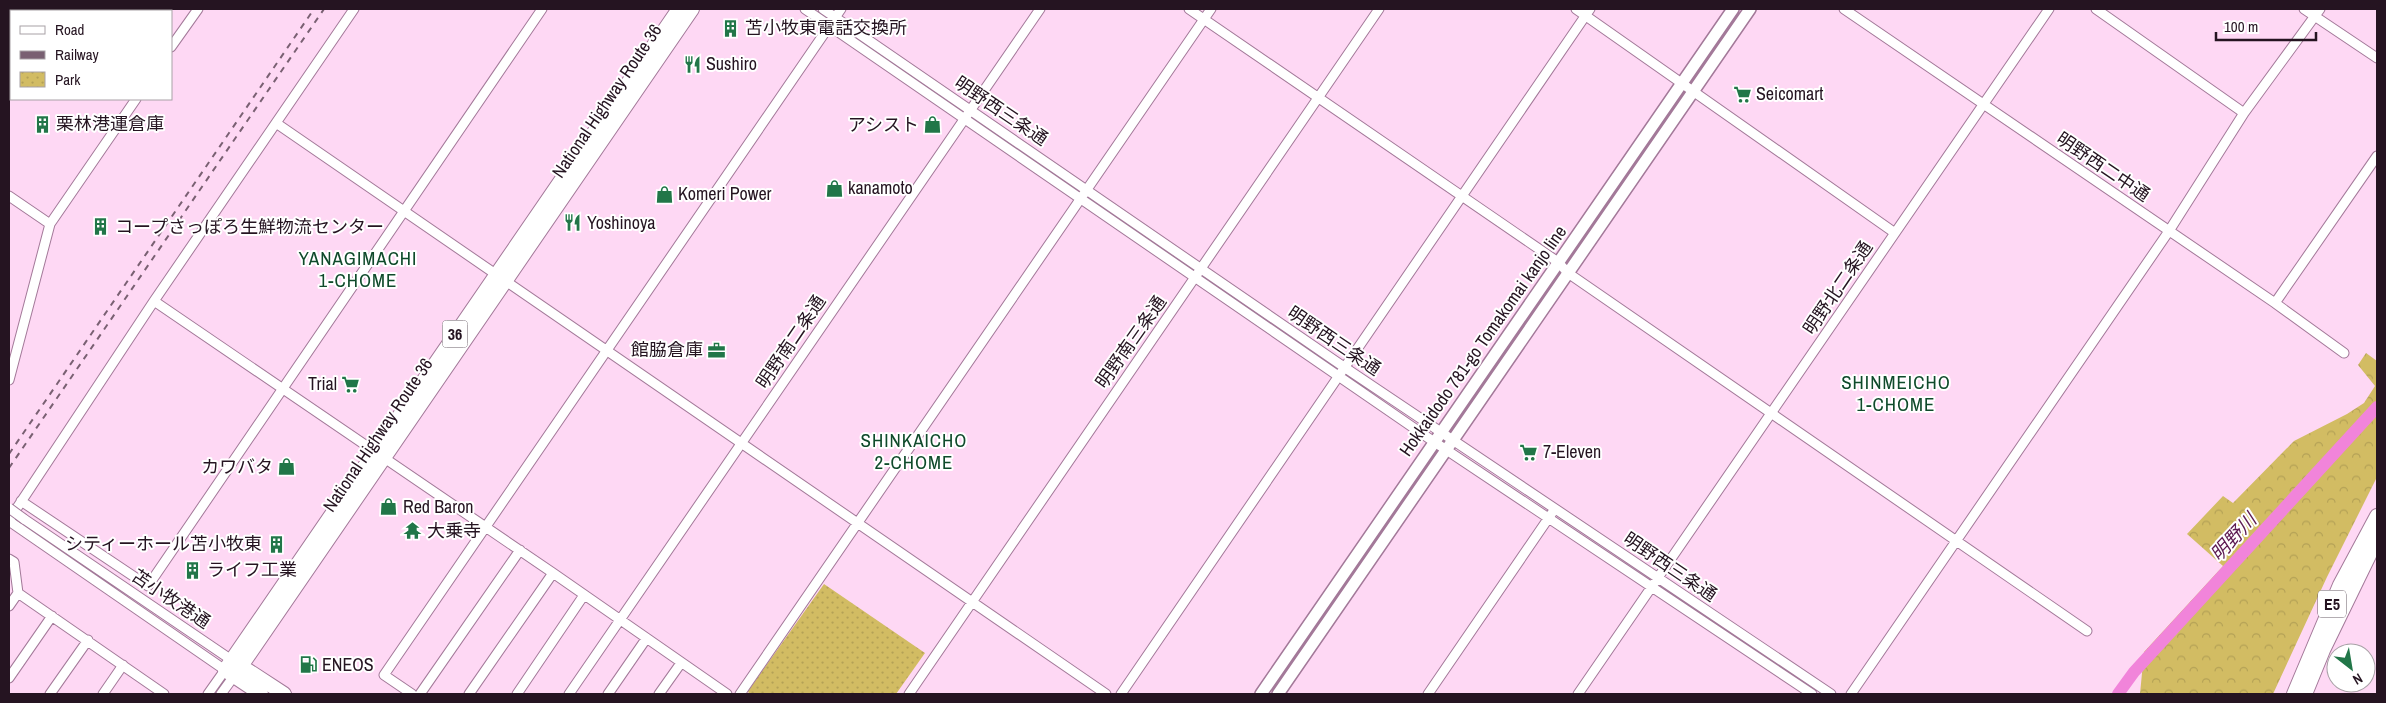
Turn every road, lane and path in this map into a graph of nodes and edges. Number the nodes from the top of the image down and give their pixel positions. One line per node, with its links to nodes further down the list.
1 (198, 9): 25 (street)
2 (354, 9): 35 (street)
3 (542, 9): 41 (street)
4 (679, 9): 48 (highway, National Highway Route 36 / 36)
5 (692, 9): 48 (highway, National Highway Route 36 / 36)
6 (805, 9): 24 (street, 明野西三条通)
7 (823, 9): 22 (street, 明野西三条通)
8 (841, 9): 22 (street)
9 (1040, 9): 32 (street, 明野南二条通)
10 (1189, 9): 23 (street)
11 (1211, 9): 23 (street)
12 (1380, 9): 29 (street, 明野南三条通)
13 (1576, 9): 20 (street)
14 (1733, 9): 27 (main road, Hokkaidodo 781-go Tomakomai kanjo line)
15 (1750, 9): 28 (main road, Hokkaidodo 781-go Tomakomai kanjo line)
16 (1844, 9): 31 (street, 明野西二中通)
17 (2049, 9): 31 (street, 明野北二条通)
18 (2096, 9): 33 (street)
19 (2304, 9): 21 (street)
20 (1588, 12): 27 (street); 39 (street)
21 (2317, 12): 26 (street); 33 (street)
22 (835, 17): 24 (street); 32 (street, 明野西三条通)
23 (1204, 19): 29 (street); 37 (street)
24 (829, 25): 34 (street, 明野西三条通); 51 (street)
25 (173, 41)
26 (2377, 58)
27 (1682, 83): 28 (street); 45 (main road, Hokkaidodo 781-go Tomakomai kanjo line)
28 (1692, 91): 44 (street); 47 (main road, Hokkaidodo 781-go Tomakomai kanjo line)
29 (1318, 97): 39 (street); 46 (street, 明野南三条通)
30 (135, 100): 42 (street)
31 (1984, 106): 43 (street, 明野西二中通); 44 (street, 明野北二条通)
32 (970, 110): 34 (street, 明野南二条通); 37 (street, 明野西三条通)
33 (2244, 113): 43 (street)
34 (965, 119): 40 (street, 明野西三条通); 59 (street, 明野南二条通)
35 (276, 123): 41 (street); 49 (street)
36 (2377, 156): 50 (street)
37 (1087, 190): 40 (street); 46 (street, 明野西三条通)
38 (9, 196): 42 (street)
39 (1463, 196): 45 (street); 53 (street)
40 (1081, 198): 46 (street, 明野西三条通); 68 (street)
41 (404, 212): 48 (street); 56 (street)
42 (50, 224): 55 (street)
43 (2169, 231): 50 (street, 明野西二中通); 71 (street)
44 (1895, 233): 57 (street, 明野北二条通)
45 (1558, 262): 47 (street); 58 (main road, Hokkaidodo 781-go Tomakomai kanjo line)
46 (1198, 273): 53 (street, 明野西三条通); 54 (street, 明野西三条通); 79 (street, 明野南三条通)
47 (1568, 273): 57 (street); 60 (main road, Hokkaidodo 781-go Tomakomai kanjo line)
48 (501, 278): 51 (street); 61 (highway, National Highway Route 36 / 36)
49 (154, 301): 56 (street); 62 (street)
50 (2275, 303): 52 (street, 明野西二中通)
51 (606, 350): 59 (street); 69 (street)
52 (2344, 352)
53 (1344, 367): 54 (street); 58 (street, 明野西三条通)
54 (1338, 375): 58 (street, 明野西三条通); 108 (street)
55 (9, 380)
56 (283, 388): 61 (street); 62 (street)
57 (1771, 414): 71 (street); 75 (street, 明野北二条通)
58 (1438, 437): 60 (street, 明野西三条通); 109 (main road, Hokkaidodo 781-go Tomakomai kanjo line)
59 (742, 444): 68 (street); 82 (street, 明野南二条通)
60 (1450, 445): 64 (street, 明野西三条通); 66 (street, 明野西三条通); 110 (main road, Hokkaidodo 781-go Tomakomai kanjo line)
61 (380, 455): 69 (street); 88 (highway, National Highway Route 36 / 36)
62 (21, 501): 67 (street)
63 (9, 508): 88 (street, 苫小牧港通, bridge)
64 (1555, 508): 66 (street); 75 (street, 明野西三条通)
65 (2377, 516): 116 (highway, E5)
66 (1548, 517): 76 (street, 明野西三条通); 111 (street)
67 (9, 520): 88 (street, 苫小牧港通)
68 (857, 524): 79 (street); 105 (street)
69 (485, 527): 72 (street); 97 (street)
70 (2377, 539): 117 (highway, E5)
71 (1957, 541): 83 (street); 115 (street)
72 (520, 550): 74 (street); 98 (street)
73 (9, 559): 77 (street)
74 (554, 573): 78 (street); 99 (street)
75 (1658, 578): 76 (street, 明野北二条通); 114 (street, 明野西三条通)
76 (1653, 587): 112 (street, 明野北二条通); 113 (street, 明野西三条通)
77 (18, 592): 80 (street); 81 (street)
78 (584, 595): 82 (street); 100 (street)
79 (973, 601): 106 (street, 明野南三条通); 107 (street)
80 (9, 606)
81 (52, 616): 85 (street); 89 (street)
82 (620, 620): 84 (street); 101 (street, 明野南二条通)
83 (2087, 631)
84 (646, 639): 86 (street); 102 (street)
85 (88, 640): 87 (street); 90 (street)
86 (681, 663): 103 (street); 104 (street)
87 (123, 665): 91 (street); 92 (street)
88 (233, 668): 93 (street); 94 (street); 95 (highway); 96 (highway)
89 (9, 678)
90 (50, 694)
91 (103, 694)
92 (164, 694)
93 (208, 694)
94 (221, 694)
95 (261, 694)
96 (284, 694)
97 (412, 694)
98 (420, 694)
99 (469, 694)
100 (517, 694)
101 (569, 694)
102 (608, 694)
103 (659, 694)
104 (727, 694)
105 (740, 694)
106 (909, 694)
107 (1106, 694)
108 (1121, 694)
109 (1261, 694)
110 (1278, 694)
111 (1428, 694)
112 (1578, 694)
113 (1812, 694)
114 (1831, 694)
115 (1851, 694)
116 (2294, 694)
117 (2305, 694)

